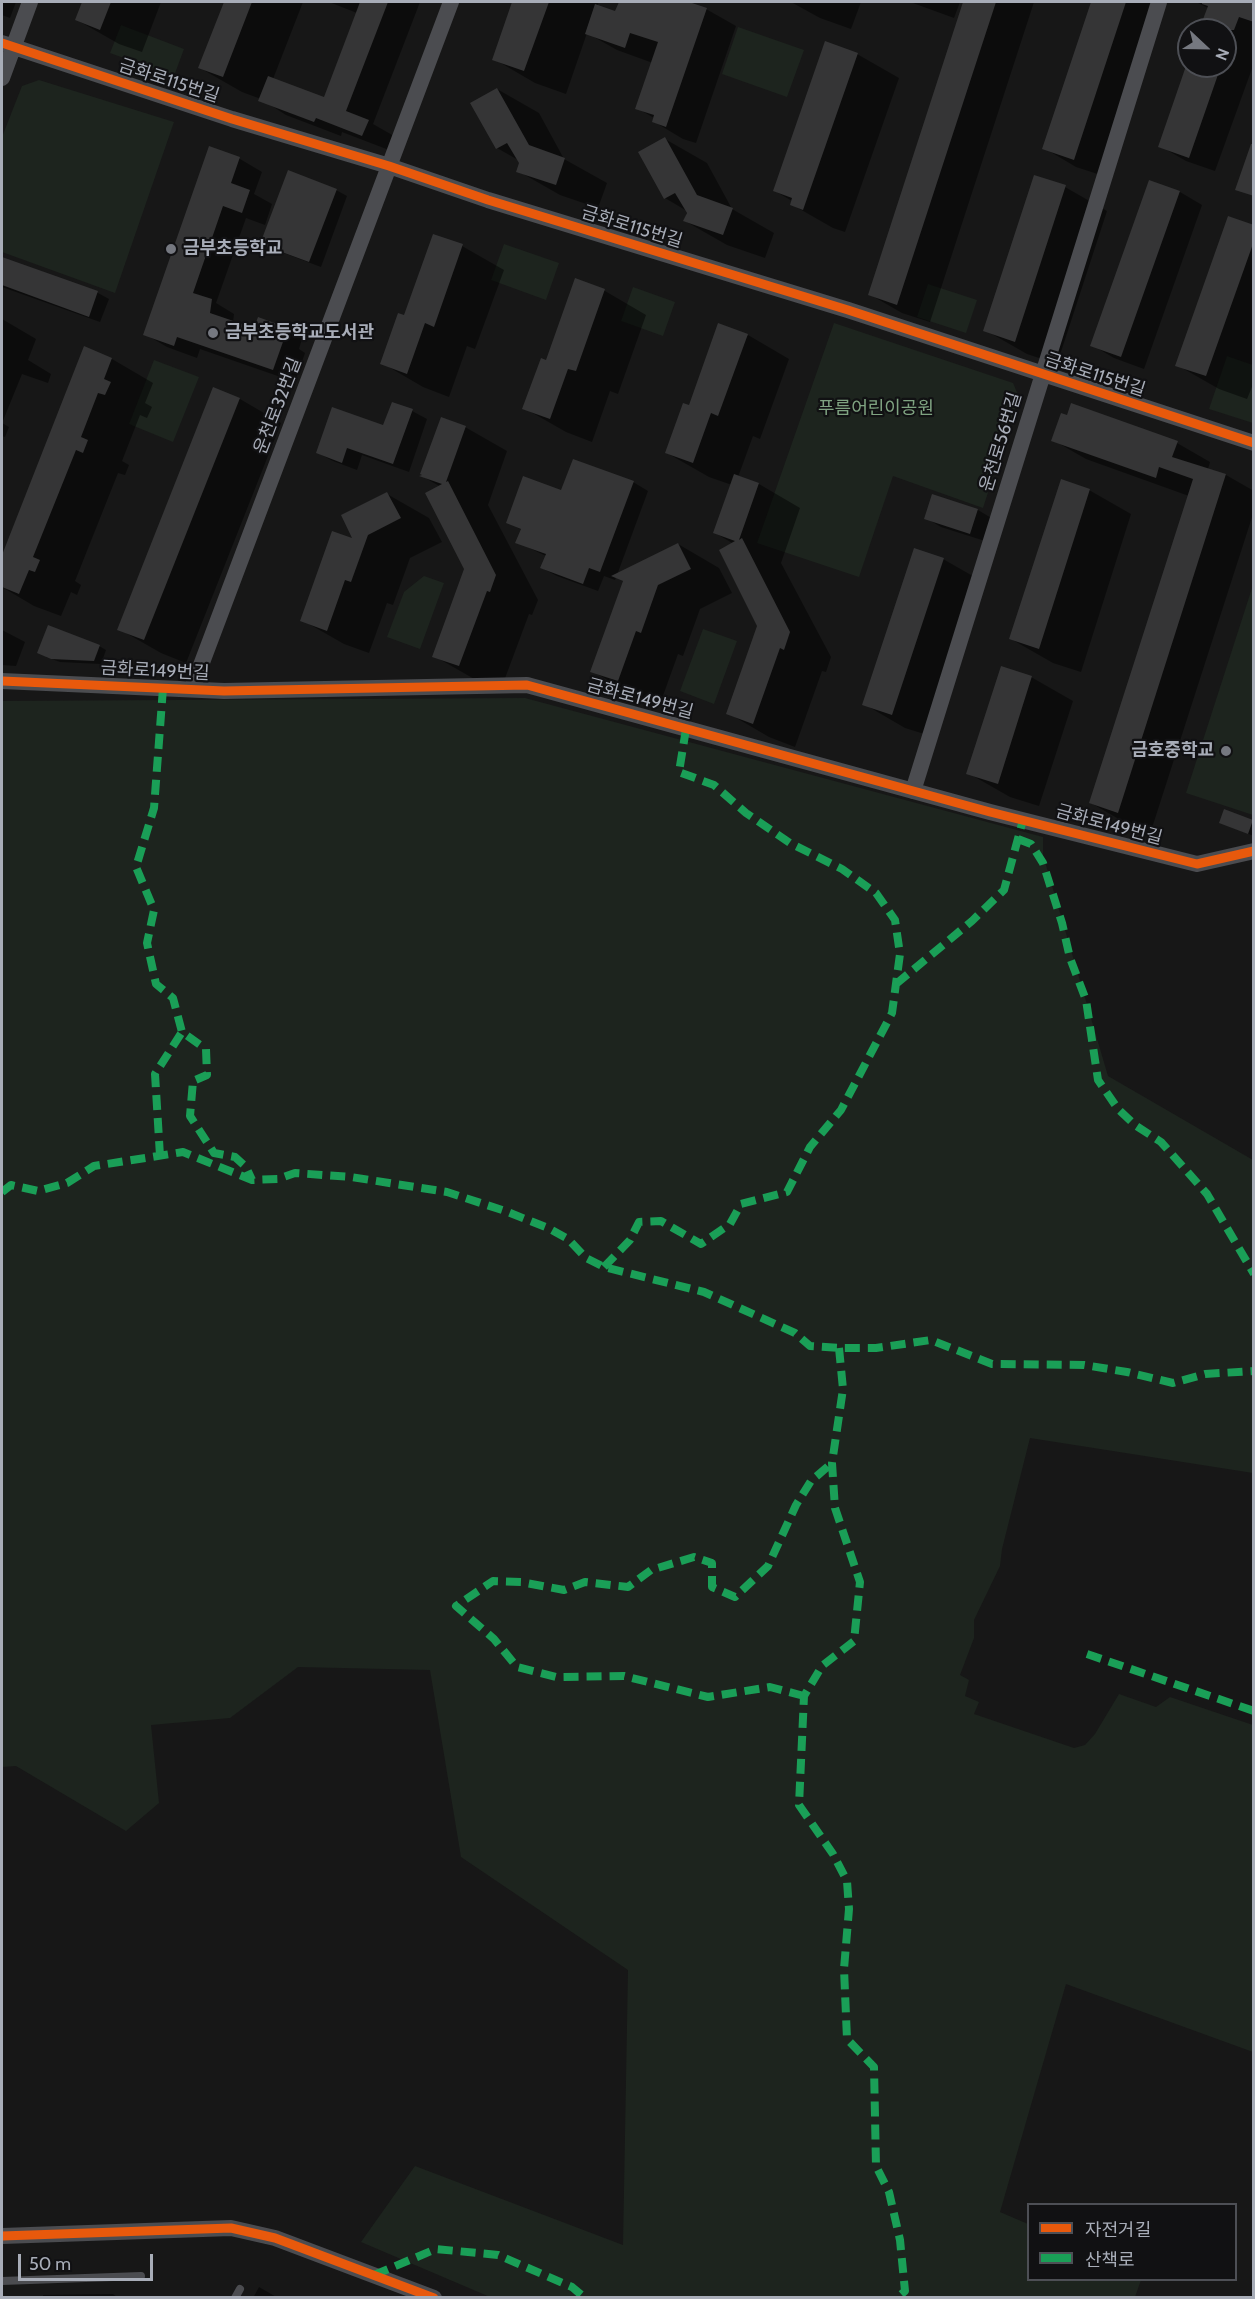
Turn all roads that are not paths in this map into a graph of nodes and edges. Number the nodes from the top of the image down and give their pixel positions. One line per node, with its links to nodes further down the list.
1 (30, 2): 4 (street)
2 (452, 2): 6 (street, 운천로32번길)
3 (1159, 2): 7 (street, 운천로56번길)
4 (8, 45): 5 (street); 6 (street, 금화로115번길)
5 (2, 78)
6 (390, 166): 7 (street, 금화로115번길); 10 (street, 운천로32번길)
7 (1042, 375): 8 (street, 금화로115번길); 11 (street, 운천로56번길)
8 (1254, 443)
9 (2, 681): 10 (street, 금화로149번길)
10 (192, 689): 11 (street, 금화로149번길)
11 (913, 790): 12 (street, 금화로149번길)
12 (1254, 851)
13 (2, 2236): 18 (street)
14 (141, 2276): 15 (lane)
15 (2, 2281)
16 (240, 2289): 17 (lane)
17 (235, 2298)
18 (434, 2298)

